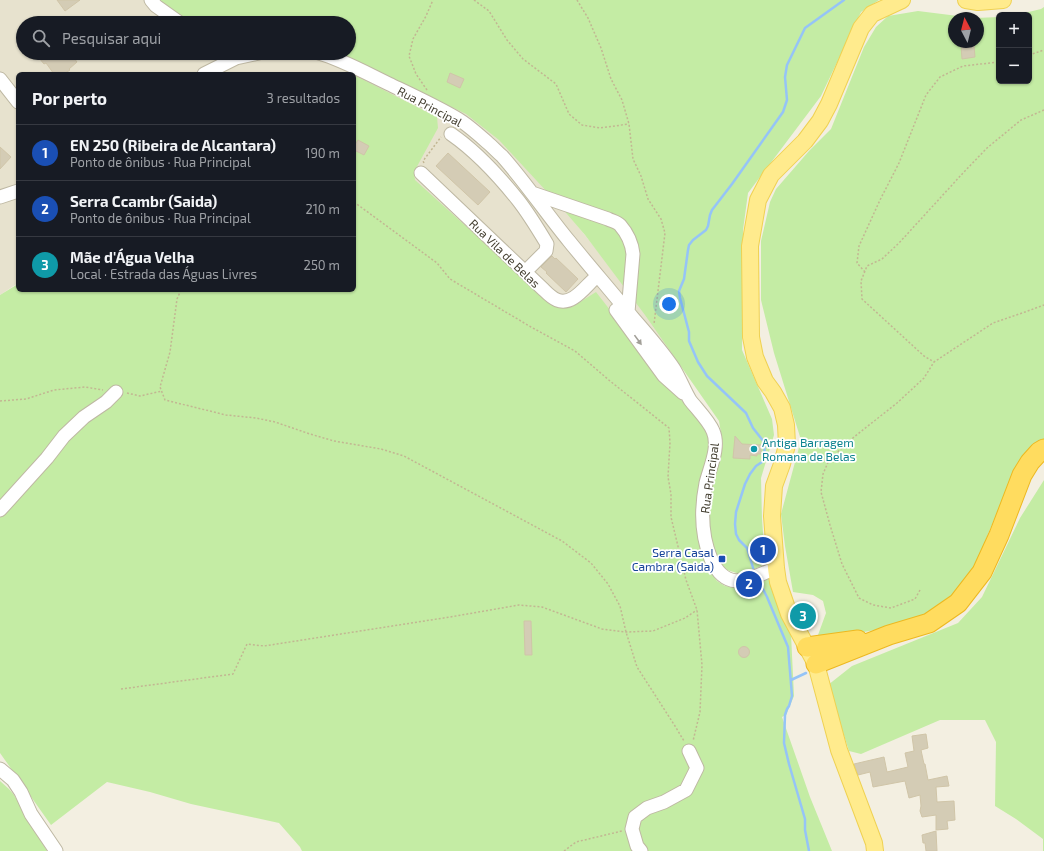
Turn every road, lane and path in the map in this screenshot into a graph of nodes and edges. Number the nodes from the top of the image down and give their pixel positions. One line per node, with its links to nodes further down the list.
1 (151, 0): 8 (street)
2 (433, 0): 16 (path)
3 (474, 0): 19 (path)
4 (577, 0): 19 (path)
5 (902, 0): 41 (main road)
6 (966, 0): 7 (main road)
7 (1003, 0)
8 (170, 16)
9 (1044, 50): 10 (path)
10 (1032, 54)
11 (227, 60): 14 (street)
12 (340, 60): 23 (street, Rua Principal)
13 (996, 62): 28 (path)
14 (211, 72)
15 (0, 79): 17 (street)
16 (429, 92)
17 (16, 99)
18 (1044, 110): 28 (path)
19 (629, 124): 33 (path)
20 (451, 134): 21 (path); 27 (street)
21 (421, 173): 27 (street, Rua Vila de Belas)
22 (16, 193): 24 (street)
23 (532, 193): 26 (street, Rua Principal); 32 (street)
24 (0, 197)
25 (356, 203): 43 (path)
26 (568, 239): 29 (street, Rua Principal); 32 (street, Rua Principal)
27 (525, 272): 29 (street, Rua Vila de Belas)
28 (865, 272): 34 (path)
29 (594, 279): 37 (street, Rua Principal, one-way to 37)
30 (180, 292): 35 (path)
31 (1044, 305): 34 (path)
32 (628, 312): 33 (street, Rua Principal)
33 (652, 340): 37 (street, Rua Principal)
34 (934, 362): 42 (path)
35 (162, 391): 36 (path); 44 (path)
36 (116, 392): 38 (path); 40 (street)
37 (690, 399): 41 (street, Rua Principal)
38 (0, 401)
39 (1042, 451): 45 (highway)
40 (0, 510)
41 (776, 568): 46 (main road)
42 (920, 590)
43 (697, 610): 44 (path); 49 (path)
44 (626, 632): 48 (path); 49 (path)
45 (889, 635): 46 (highway); 47 (highway)
46 (807, 647): 47 (main road)
47 (816, 664): 55 (main road)
48 (121, 689)
49 (689, 751): 51 (street)
50 (0, 769): 52 (street)
51 (632, 829): 53 (path); 54 (street)
52 (56, 851)
53 (564, 851)
54 (641, 851)
55 (875, 851)

